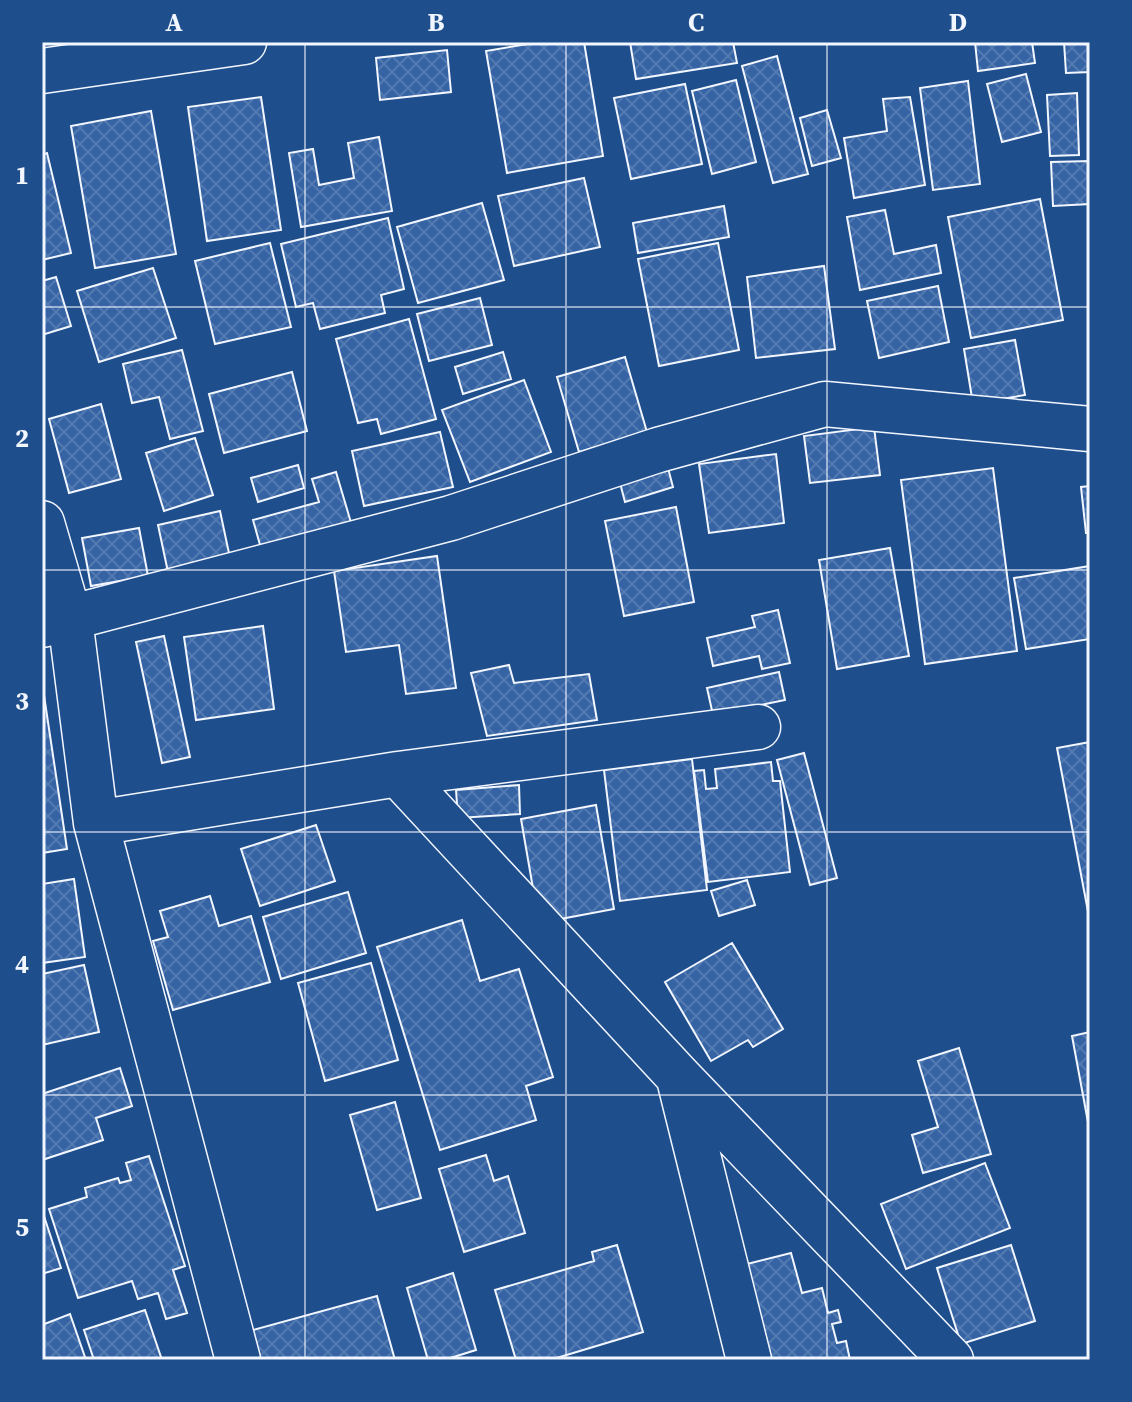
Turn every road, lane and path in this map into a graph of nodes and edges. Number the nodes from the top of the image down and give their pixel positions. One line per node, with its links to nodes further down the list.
1 (244, 42): 2 (street)
2 (42, 71)
3 (1090, 429): 5 (street)
4 (42, 523): 5 (street)
5 (56, 622): 8 (street)
6 (758, 727): 7 (street)
7 (398, 774): 8 (street); 9 (street)
8 (96, 823): 10 (street)
9 (678, 1076): 11 (street); 12 (street)
10 (238, 1360)
11 (749, 1360)
12 (951, 1360)

